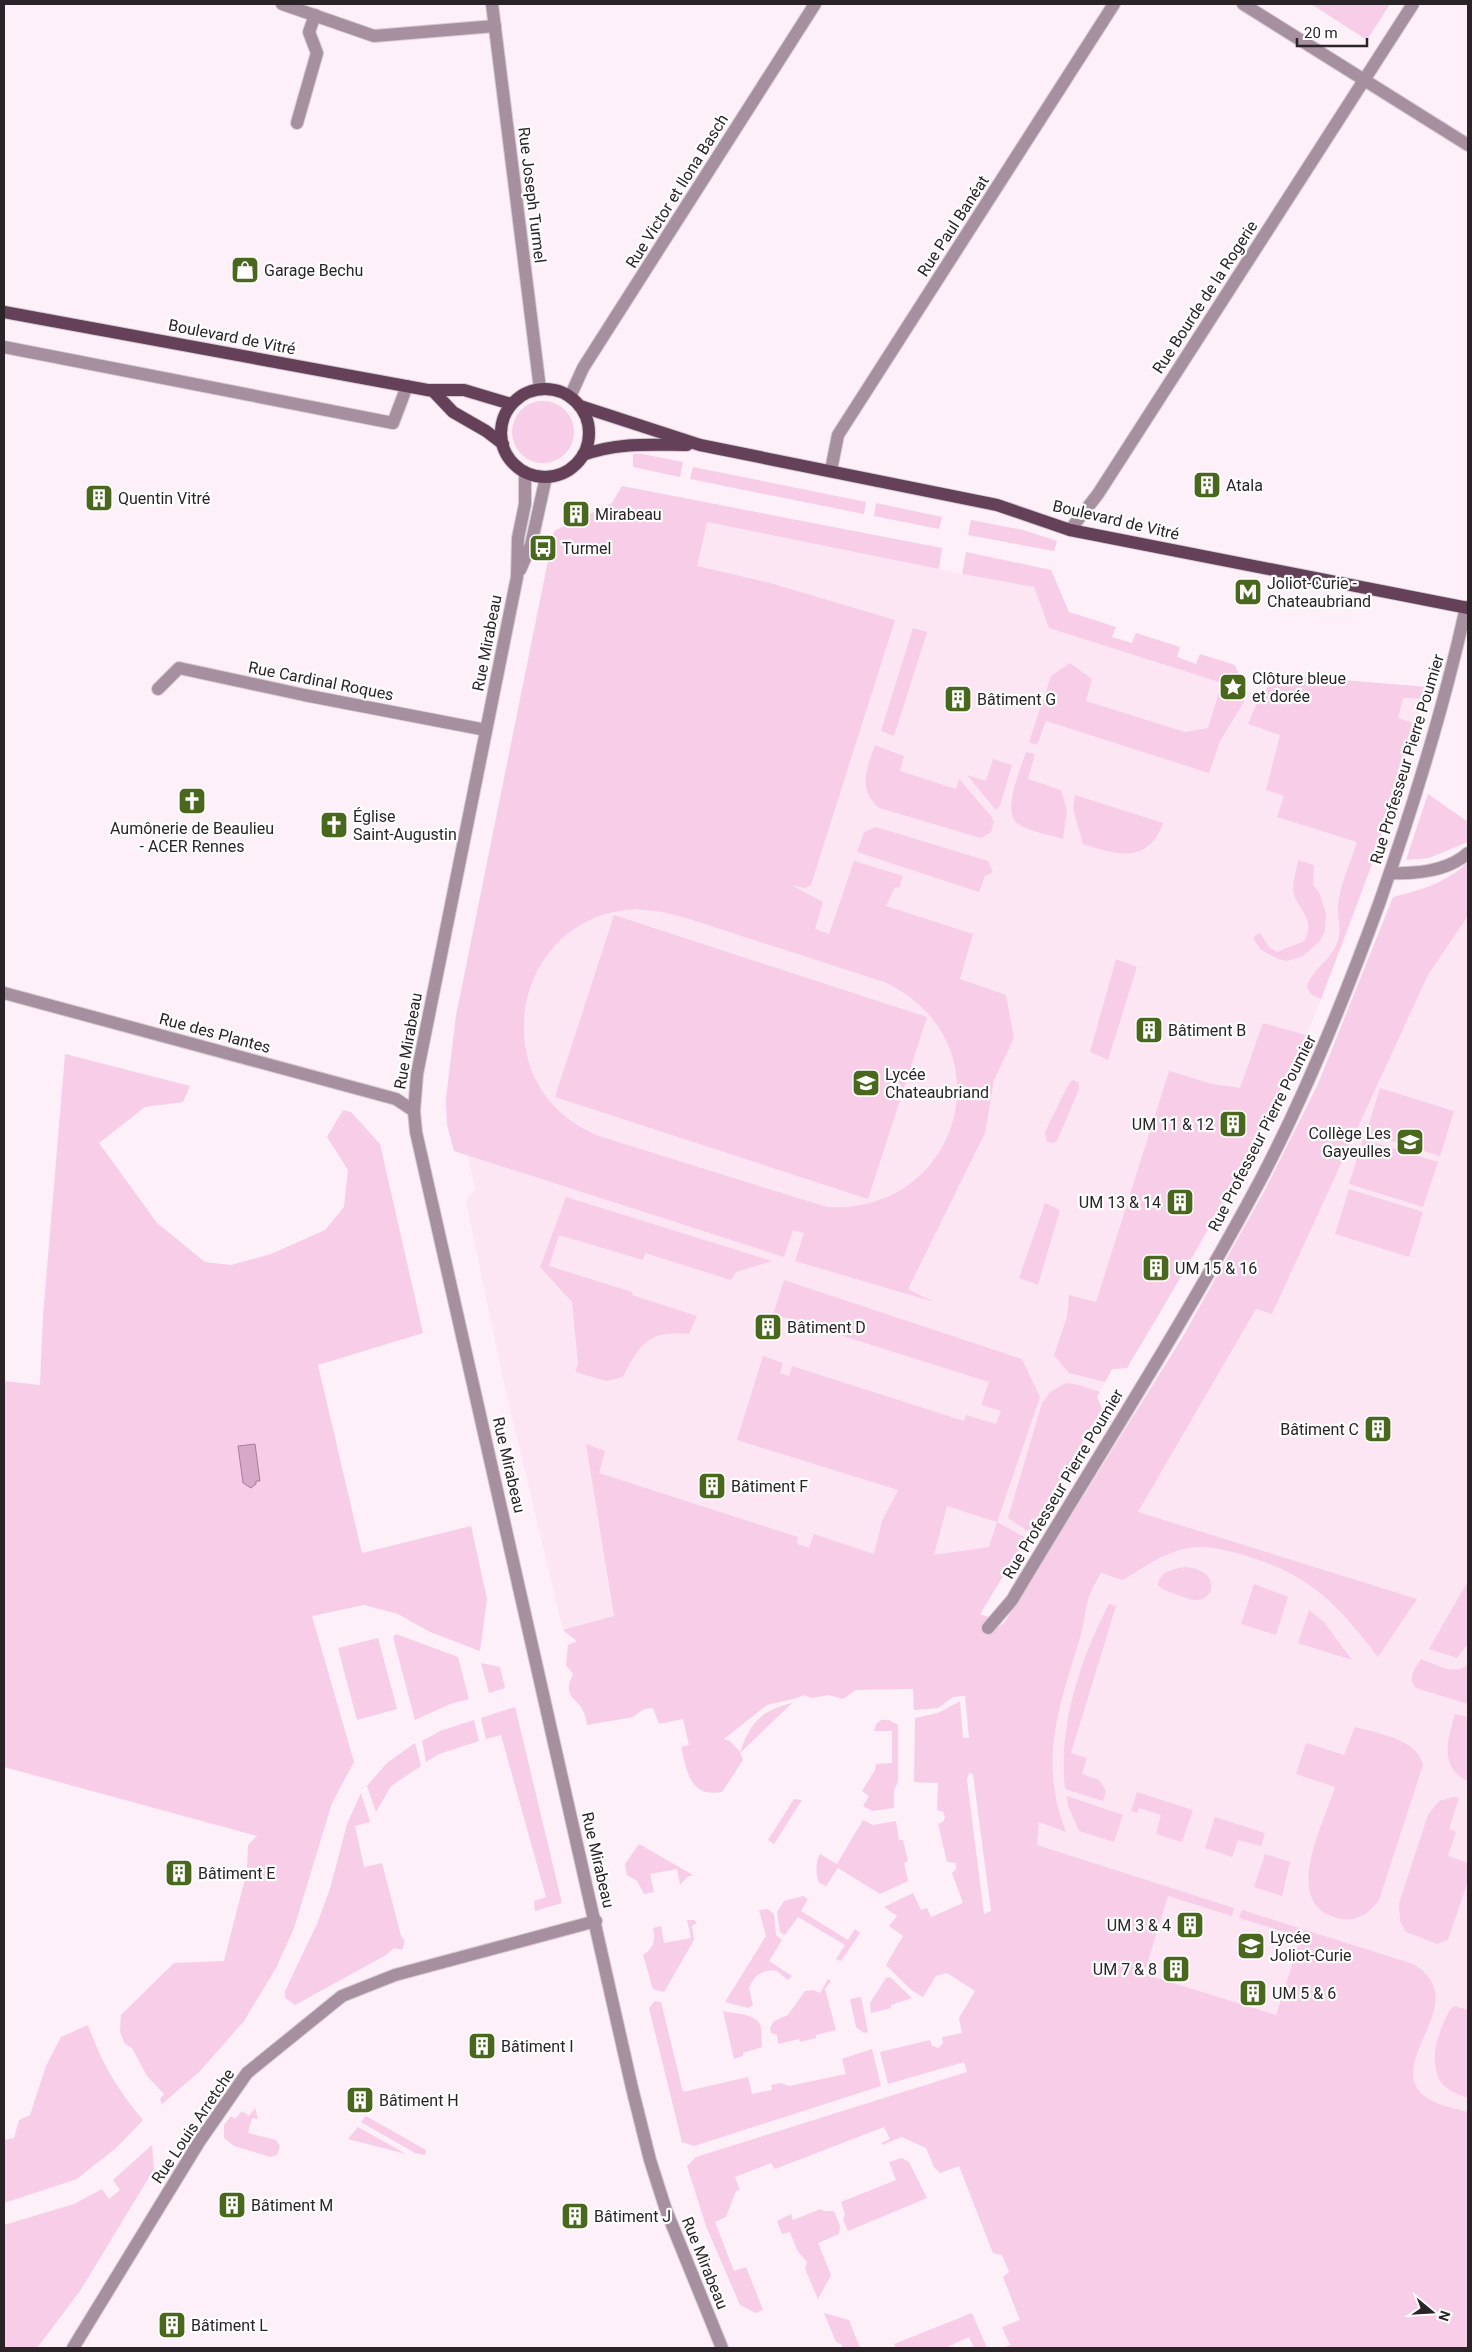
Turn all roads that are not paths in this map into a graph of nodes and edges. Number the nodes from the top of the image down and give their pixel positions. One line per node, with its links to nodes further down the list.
1 (282, 4): 7 (street)
2 (492, 4): 8 (street, Rue Joseph Turmel)
3 (815, 4): 17 (street, Rue Victor et Ilona Basch)
4 (1114, 4): 22 (street, Rue Paul Banéat)
5 (1243, 4): 9 (street)
6 (1413, 4): 9 (street, Rue Bourde de la Rogerie)
7 (315, 16): 8 (street); 10 (street)
8 (495, 26): 15 (street, Rue Joseph Turmel)
9 (1364, 80): 11 (street); 25 (street, Rue Bourde de la Rogerie)
10 (297, 123)
11 (1468, 145)
12 (4, 311): 14 (main road, Boulevard de Vitré)
13 (4, 347): 14 (street)
14 (407, 386): 16 (main road, Boulevard de Vitré)
15 (540, 389): 17 (main road, Boulevard de Vitré); 18 (main road)
16 (433, 391): 18 (main road, Boulevard de Vitré); 19 (main road)
17 (575, 401): 20 (main road, Boulevard de Vitré); 21 (main road)
18 (511, 404): 19 (main road)
19 (503, 444): 23 (main road)
20 (700, 445): 21 (main road, Boulevard de Vitré); 22 (main road, Boulevard de Vitré)
21 (584, 455): 24 (main road, Boulevard de Vitré)
22 (831, 470): 25 (main road, Boulevard de Vitré)
23 (525, 472): 24 (main road); 26 (street, Rue Mirabeau)
24 (546, 477): 26 (street, Rue Mirabeau)
25 (1070, 530): 27 (main road, Boulevard de Vitré)
26 (517, 577): 29 (street, Rue Mirabeau)
27 (1467, 608): 31 (street, Rue Professeur Pierre Poumier)
28 (158, 689): 29 (street, Rue Cardinal Roques)
29 (486, 730): 33 (street, Rue Mirabeau)
30 (1468, 853): 31 (street)
31 (1390, 873): 34 (street, Rue Professeur Pierre Poumier)
32 (4, 993): 33 (street, Rue des Plantes)
33 (414, 1111): 35 (street, Rue Mirabeau)
34 (988, 1628)
35 (596, 1921): 36 (street, Rue Louis Arretche); 37 (street, Rue Mirabeau)
36 (73, 2348)
37 (722, 2348)

